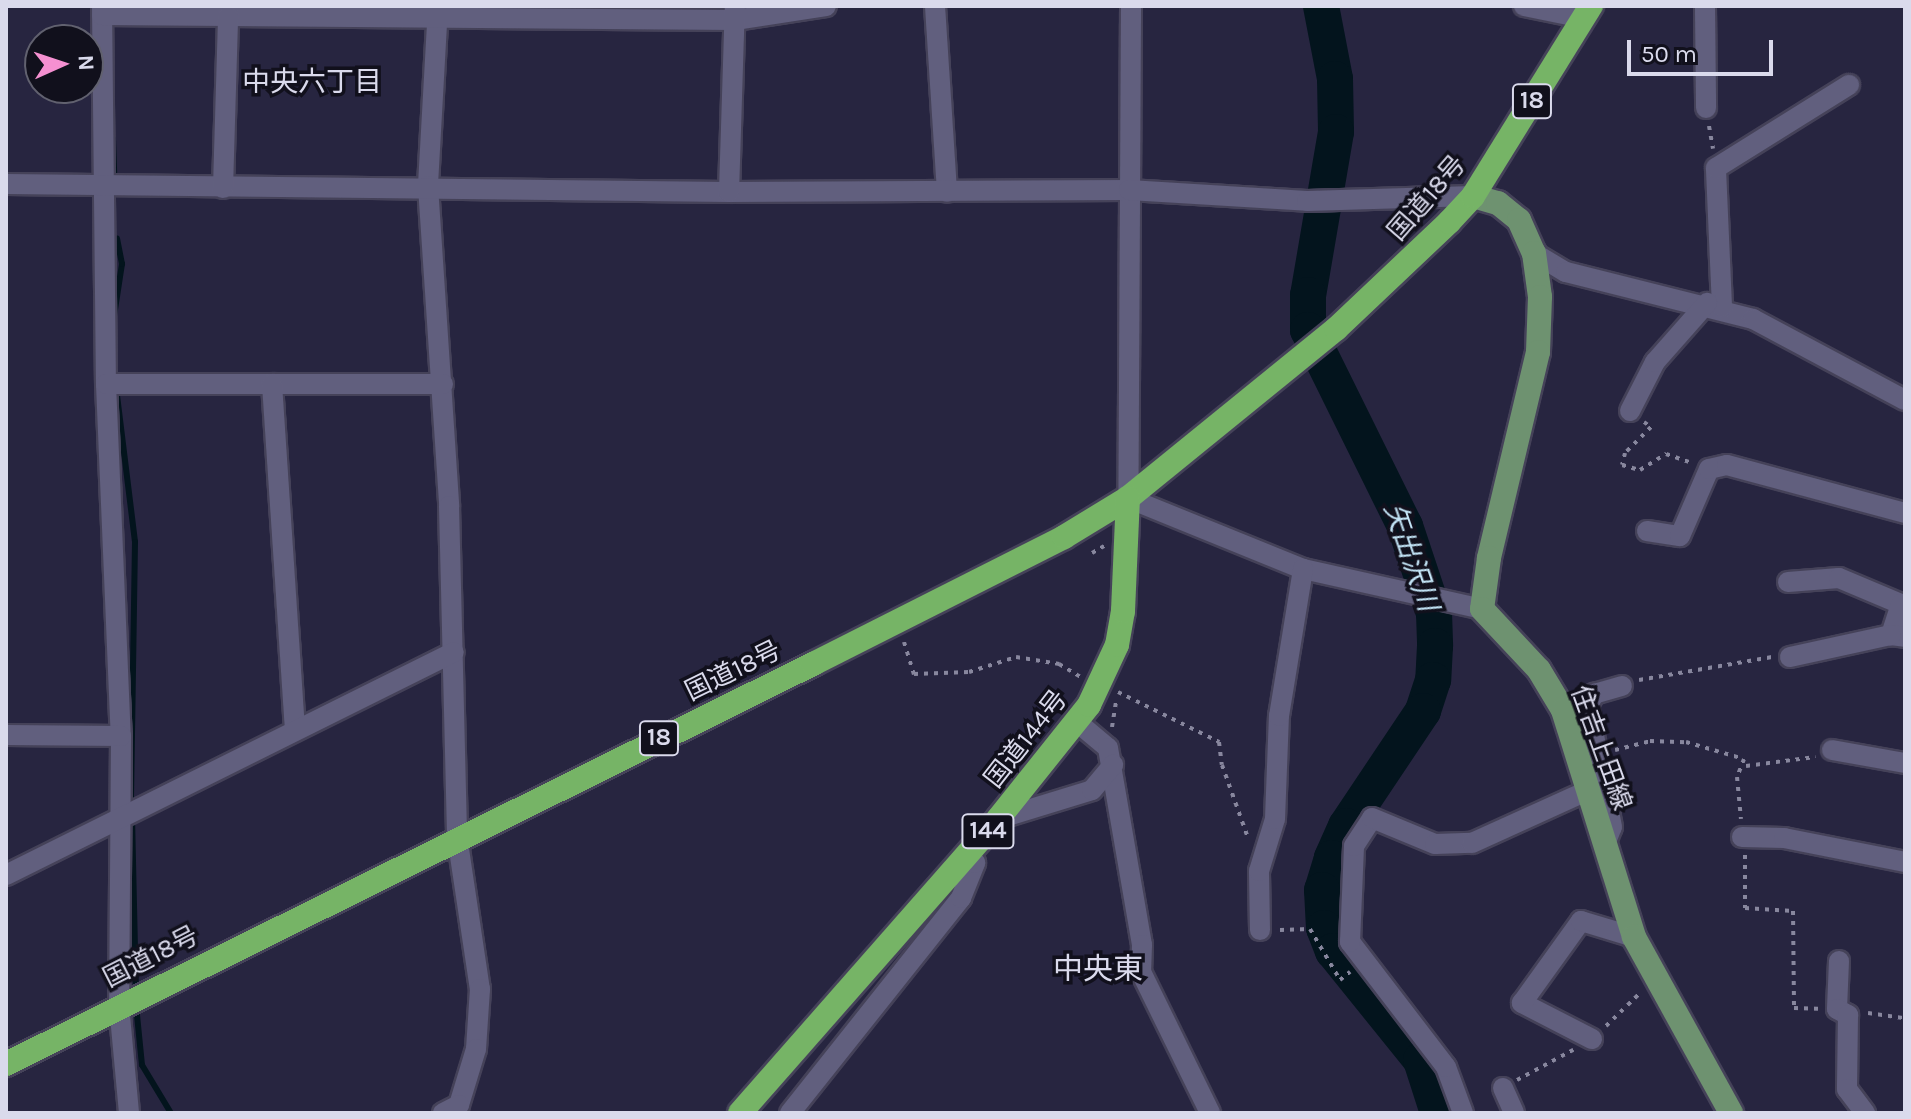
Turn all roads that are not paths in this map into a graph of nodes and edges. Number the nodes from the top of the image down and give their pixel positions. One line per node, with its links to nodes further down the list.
1 (826, 6): 9 (street)
2 (935, 6): 19 (street)
3 (1131, 6): 17 (street)
4 (1524, 6): 8 (street)
5 (1705, 6): 12 (street)
6 (102, 10): 10 (street); 15 (street)
7 (438, 12): 9 (street); 10 (street); 14 (street)
8 (1587, 12): 20 (highway, 国道18号 / 18)
9 (735, 13): 18 (street)
10 (228, 16): 16 (street)
11 (1849, 85): 22 (street)
12 (1706, 108)
13 (6, 184): 15 (street)
14 (428, 186): 16 (street); 18 (street); 25 (street)
15 (105, 187): 16 (street); 23 (street)
16 (223, 188)
17 (1129, 190): 19 (street); 20 (street); 28 (street)
18 (729, 192): 19 (street)
19 (947, 192)
20 (1473, 196): 21 (main road); 28 (highway, 国道18号 / 18)
21 (1534, 253): 22 (street); 33 (main road)
22 (1715, 305): 26 (street); 27 (street)
23 (106, 384): 24 (street); 41 (street)
24 (272, 384): 25 (street); 39 (street)
25 (443, 384): 35 (street)
26 (1905, 399)
27 (1630, 411)
28 (1128, 498): 31 (street); 38 (highway, 国道144号 / 144); 48 (highway, 国道18号 / 18)
29 (1905, 513): 30 (street)
30 (1647, 531)
31 (1303, 569): 33 (street); 54 (street)
32 (1788, 582): 34 (street)
33 (1482, 609): 45 (main road, 住吉上田線)
34 (1898, 636): 36 (street)
35 (454, 652): 39 (street); 48 (street)
36 (1790, 657)
37 (1622, 686): 45 (street)
38 (1077, 722): 44 (street); 47 (highway, 国道144号 / 144)
39 (295, 728): 46 (street)
40 (6, 735): 41 (street)
41 (121, 736): 46 (street)
42 (1832, 750): 43 (street)
43 (1905, 763)
44 (1113, 765): 47 (street); 65 (street)
45 (1591, 772): 50 (main road, 住吉上田線); 50 (street); 66 (street)
46 (121, 814): 53 (street); 57 (street)
47 (998, 819): 51 (highway, 国道144号 / 144)
48 (457, 836): 57 (highway, 国道18号 / 18); 62 (street)
49 (1743, 837): 52 (street)
50 (1605, 844): 55 (main road, 住吉上田線)
51 (968, 854): 63 (highway, 国道144号 / 144); 64 (street)
52 (1905, 862)
53 (6, 875)
54 (1260, 930)
55 (1634, 937): 58 (street); 68 (main road, 住吉上田線)
56 (1839, 961): 69 (street)
57 (119, 1005): 59 (highway, 国道18号 / 18); 61 (street)
58 (1592, 1039)
59 (6, 1064)
60 (1503, 1088): 67 (street)
61 (129, 1113)
62 (443, 1113)
63 (740, 1113)
64 (790, 1113)
65 (1210, 1113)
66 (1463, 1113)
67 (1514, 1113)
68 (1731, 1113)
69 (1865, 1113)

